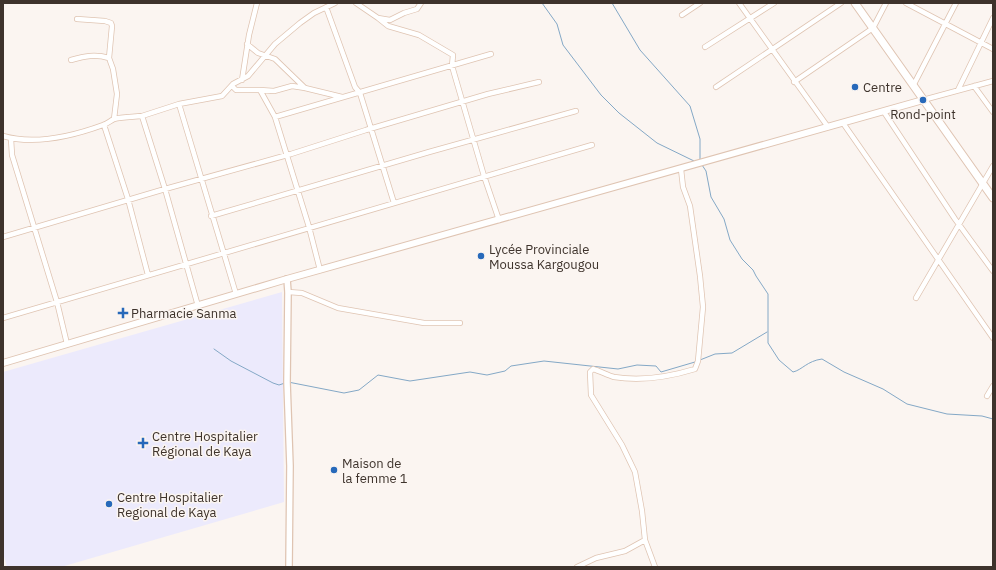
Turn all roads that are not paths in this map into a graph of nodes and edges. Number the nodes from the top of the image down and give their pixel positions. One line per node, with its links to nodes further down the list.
1 (257, 3): 22 (street)
2 (335, 3): 13 (street)
3 (356, 3): 15 (street)
4 (421, 3): 15 (street)
5 (700, 3): 14 (street)
6 (739, 3): 18 (street)
7 (774, 3): 18 (street)
8 (841, 3): 25 (street)
9 (855, 3): 20 (main road)
10 (886, 3): 20 (street)
11 (906, 3): 19 (street)
12 (956, 3): 19 (street)
13 (326, 7): 27 (street); 42 (street)
14 (682, 15)
15 (378, 18): 30 (street)
16 (993, 18): 21 (street)
17 (77, 19): 28 (street)
18 (750, 19): 23 (street); 25 (street)
19 (945, 24): 21 (street); 36 (street)
20 (873, 28): 34 (street); 36 (main road)
21 (980, 42): 24 (street); 41 (street)
22 (247, 44): 27 (street); 31 (street)
23 (705, 47)
24 (993, 49)
25 (772, 51): 34 (street); 38 (street)
26 (491, 54): 30 (street)
27 (266, 56): 31 (street); 39 (street)
28 (109, 58): 29 (street); 52 (street)
29 (71, 60)
30 (452, 66): 42 (street); 45 (street)
31 (242, 80): 35 (street)
32 (993, 81): 37 (street)
33 (539, 82): 45 (street)
34 (794, 82): 56 (street)
35 (232, 86): 40 (street); 46 (street)
36 (913, 86): 44 (main road)
37 (974, 86): 41 (street); 49 (street)
38 (716, 87)
39 (305, 88): 40 (street); 43 (street)
40 (260, 90): 51 (street)
41 (958, 90): 44 (street)
42 (360, 93): 43 (street); 55 (street)
43 (344, 98): 51 (street)
44 (923, 100): 48 (main road); 67 (main road)
45 (462, 102): 55 (street); 59 (street)
46 (179, 104): 50 (street); 66 (street)
47 (576, 111): 59 (street)
48 (884, 112): 53 (main road); 75 (street)
49 (993, 112)
50 (142, 116): 52 (street); 68 (street)
51 (275, 117): 61 (street)
52 (114, 119): 54 (street)
53 (842, 123): 56 (main road); 80 (street)
54 (104, 125): 58 (street); 71 (street)
55 (371, 128): 61 (street); 62 (street)
56 (828, 128): 64 (main road)
57 (3, 136): 58 (street)
58 (11, 139): 76 (street)
59 (473, 140): 62 (street); 65 (street)
60 (592, 145): 65 (street)
61 (286, 155): 66 (street); 69 (street)
62 (382, 166): 69 (street); 72 (street)
63 (993, 166): 67 (street)
64 (681, 169): 74 (main road); 98 (street)
65 (484, 176): 72 (street); 74 (street)
66 (200, 179): 68 (street); 73 (street)
67 (983, 183): 70 (main road); 75 (street)
68 (165, 188): 71 (street); 81 (street)
69 (298, 190): 73 (street); 77 (street)
70 (993, 198)
71 (128, 199): 76 (street); 84 (street)
72 (394, 203): 77 (street)
73 (212, 216): 79 (street)
74 (499, 220): 82 (main road)
75 (959, 224): 80 (street); 83 (street)
76 (34, 228): 78 (street); 89 (street)
77 (309, 228): 79 (street); 82 (street)
78 (3, 237)
79 (223, 253): 81 (street); 87 (street)
80 (938, 260): 88 (street); 93 (street)
81 (186, 263): 84 (street); 90 (street)
82 (320, 270): 85 (main road)
83 (993, 271)
84 (148, 275): 89 (street)
85 (287, 279): 86 (street); 87 (main road)
86 (288, 292): 92 (street); 99 (street)
87 (236, 294): 90 (main road)
88 (916, 298)
89 (57, 302): 91 (street); 94 (street)
90 (198, 306): 94 (main road)
91 (3, 318)
92 (460, 324)
93 (993, 338)
94 (67, 344): 95 (main road)
95 (3, 363)
96 (993, 386): 97 (street)
97 (987, 396)
98 (645, 540): 100 (street); 101 (street)
99 (289, 567)
100 (577, 567)
101 (655, 567)

